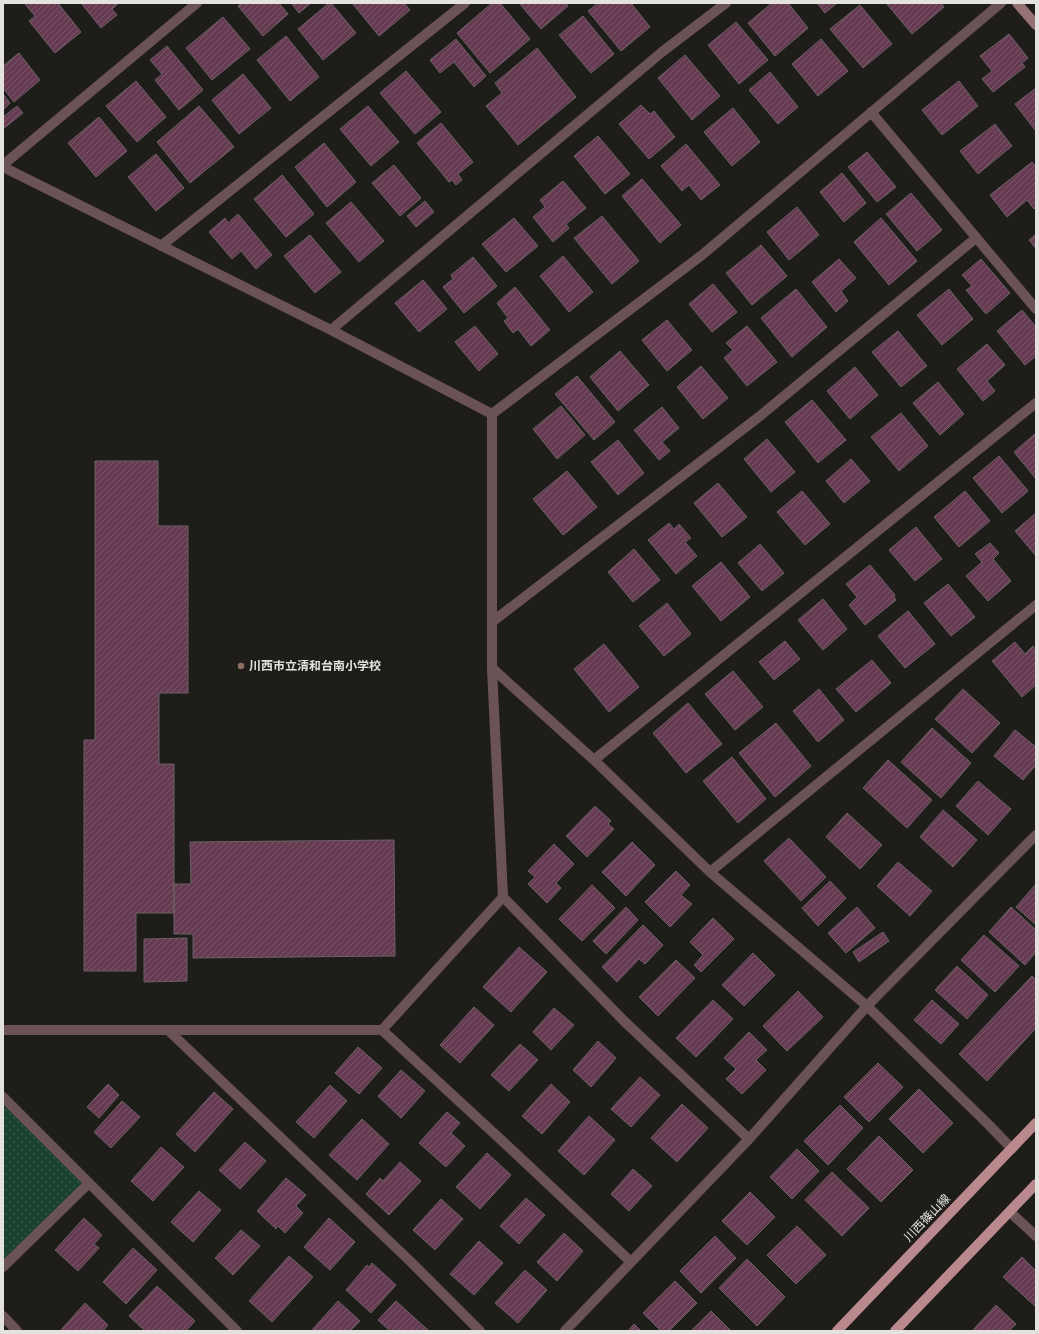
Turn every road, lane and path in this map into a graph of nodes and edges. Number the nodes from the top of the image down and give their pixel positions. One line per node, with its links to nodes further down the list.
1 (197, 3): 8 (street)
2 (465, 3): 10 (street)
3 (726, 3): 12 (street)
4 (1001, 3): 7 (street)
5 (1017, 3): 6 (street)
6 (1036, 25)
7 (871, 112): 9 (street); 14 (street)
8 (3, 166): 10 (street)
9 (976, 238): 11 (street); 16 (street)
10 (161, 246): 12 (street)
11 (1036, 309)
12 (331, 330): 14 (street)
13 (1036, 403): 18 (street)
14 (492, 414): 16 (street)
15 (1036, 605): 20 (street)
16 (492, 622): 17 (street)
17 (492, 668): 18 (street); 21 (street)
18 (594, 760): 20 (street)
19 (1036, 835): 22 (street)
20 (710, 872): 22 (street)
21 (503, 897): 25 (street); 28 (street)
22 (866, 1006): 28 (street); 29 (street)
23 (3, 1030): 24 (street)
24 (168, 1030): 25 (street); 39 (street)
25 (382, 1030): 34 (street)
26 (3, 1097): 30 (street)
27 (1036, 1123): 29 (main road, 川西篠山線)
28 (749, 1139): 34 (street)
29 (1012, 1149): 41 (main road, 川西篠山線)
30 (89, 1183): 35 (street); 38 (street)
31 (1036, 1184): 32 (main road)
32 (1010, 1212): 33 (street); 42 (main road)
33 (1036, 1236)
34 (631, 1262): 40 (street)
35 (3, 1267)
36 (3, 1316): 37 (street)
37 (16, 1331)
38 (237, 1331)
39 (480, 1331)
40 (565, 1331)
41 (837, 1331)
42 (895, 1331)

